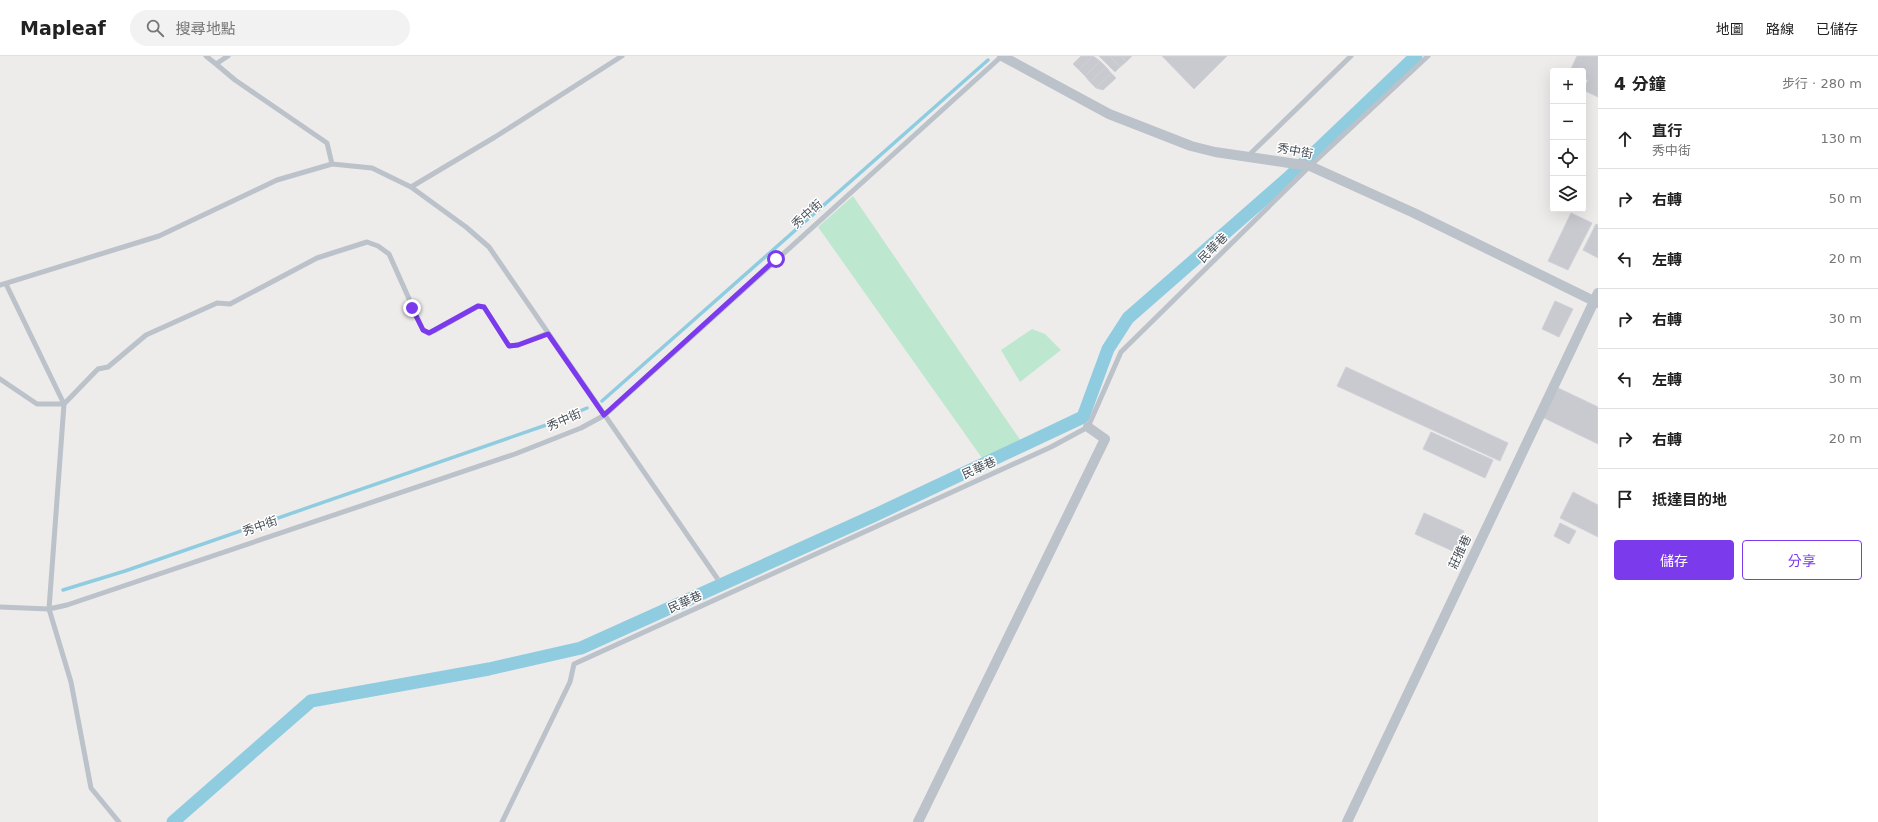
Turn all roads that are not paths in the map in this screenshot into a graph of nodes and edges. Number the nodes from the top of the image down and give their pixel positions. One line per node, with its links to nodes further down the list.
1 (206, 56): 7 (lane)
2 (228, 56): 7 (lane)
3 (622, 56): 11 (lane)
4 (1002, 56): 8 (street, 秀中街); 17 (lane, 秀中街)
5 (1351, 56): 8 (lane)
6 (1428, 56): 10 (lane, 民華巷)
7 (216, 64): 9 (lane)
8 (1248, 156): 10 (street, 秀中街)
9 (332, 164): 11 (lane); 12 (lane)
10 (1310, 166): 13 (street, 秀中街); 18 (lane, 民華巷)
11 (411, 187): 14 (lane)
12 (3, 285): 16 (lane)
13 (1597, 299): 25 (street, 莊雅巷)
14 (548, 334): 16 (lane); 17 (lane)
15 (0, 379): 16 (lane)
16 (64, 404): 21 (lane)
17 (604, 415): 19 (lane); 21 (lane, 秀中街)
18 (1088, 427): 23 (lane, 民華巷); 24 (street)
19 (717, 578)
20 (0, 607): 21 (lane, 秀中街)
21 (49, 609): 22 (lane)
22 (119, 822)
23 (502, 822)
24 (918, 822)
25 (1347, 822)

